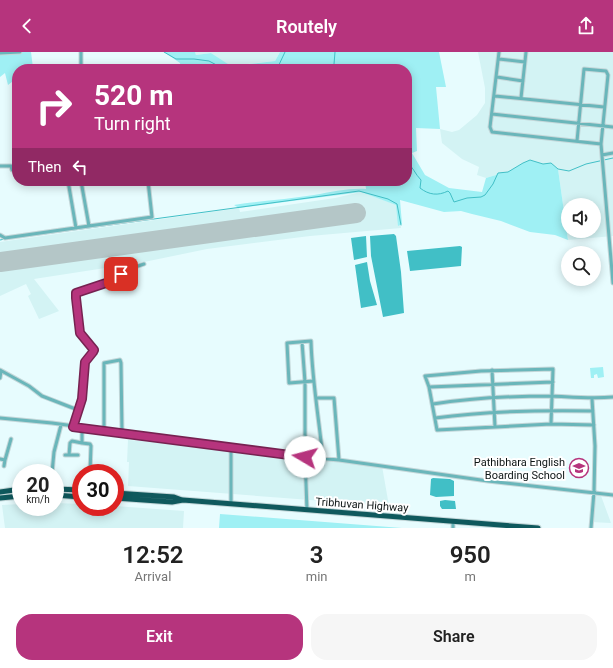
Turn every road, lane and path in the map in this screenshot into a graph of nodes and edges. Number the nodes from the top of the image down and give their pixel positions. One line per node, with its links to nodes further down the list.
1 (20, 52): 5 (street)
2 (81, 52): 8 (street)
3 (499, 52): 6 (street)
4 (526, 52): 7 (street)
5 (0, 53)
6 (499, 59): 7 (street); 9 (street)
7 (525, 62): 10 (street)
8 (81, 64)
9 (497, 77): 10 (street); 11 (street)
10 (523, 81): 12 (street)
11 (495, 96): 12 (street); 15 (street)
12 (521, 98): 13 (street)
13 (580, 105): 14 (street); 14 (street); 16 (street)
14 (604, 107): 17 (street)
15 (492, 114): 16 (street); 19 (street)
16 (578, 123): 17 (street); 19 (street)
17 (602, 126): 18 (street); 20 (street)
18 (613, 127)
19 (576, 140): 20 (street)
20 (600, 144): 22 (street)
21 (613, 153): 22 (street)
22 (602, 157): 31 (street)
23 (0, 166): 24 (street)
24 (12, 170)
25 (69, 186): 29 (street)
26 (82, 186): 28 (street)
27 (149, 186): 28 (street)
28 (89, 226): 29 (street)
29 (76, 228): 30 (street)
30 (0, 235)
31 (612, 257): 33 (street)
32 (144, 264): 49 (street)
33 (613, 283)
34 (302, 342): 38 (street); 39 (street); 39 (street)
35 (492, 370): 40 (street); 41 (street); 42 (street)
36 (1, 371): 37 (street); 49 (street)
37 (0, 378)
38 (314, 380): 39 (street); 45 (street)
39 (305, 382): 67 (street)
40 (552, 382): 41 (street); 43 (street)
41 (492, 383): 42 (street); 46 (street)
42 (429, 387): 48 (street)
43 (552, 396): 46 (street); 47 (street); 50 (street)
44 (613, 397): 47 (street)
45 (316, 398): 68 (street); 71 (street)
46 (493, 398): 48 (street); 52 (street)
47 (592, 399): 51 (street)
48 (433, 404): 54 (street)
49 (78, 410): 58 (street)
50 (552, 410): 51 (street); 52 (street); 56 (street)
51 (593, 411): 57 (street)
52 (494, 413): 54 (street); 59 (street)
53 (0, 418): 55 (street)
54 (435, 418): 59 (street)
55 (61, 424): 58 (street); 72 (street)
56 (552, 424): 57 (street); 59 (street)
57 (594, 425): 77 (street)
58 (73, 427): 60 (street)
59 (495, 427)
60 (82, 428): 61 (street); 64 (street)
61 (104, 431): 62 (street); 62 (street)
62 (122, 433): 65 (street)
63 (11, 439): 70 (street)
64 (82, 443): 66 (street); 73 (street)
65 (230, 446): 67 (street); 84 (street)
66 (78, 455)
67 (305, 457): 68 (street); 85 (street)
68 (323, 458): 71 (street)
69 (0, 459): 70 (street)
70 (5, 460): 74 (street)
71 (339, 460): 77 (street)
72 (53, 464)
73 (90, 464)
74 (4, 466)
75 (12, 490): 76 (highway)
76 (0, 492)
77 (594, 492): 79 (street); 88 (street)
78 (124, 493): 83 (highway)
79 (613, 495)
80 (12, 497): 81 (highway)
81 (0, 498)
82 (124, 499): 83 (highway)
83 (183, 500): 84 (highway, Tribhuvan Highway)
84 (231, 504): 85 (highway, Tribhuvan Highway)
85 (307, 511): 86 (highway, Tribhuvan Highway)
86 (453, 525): 87 (highway, Tribhuvan Highway)
87 (538, 528)
88 (590, 528)

